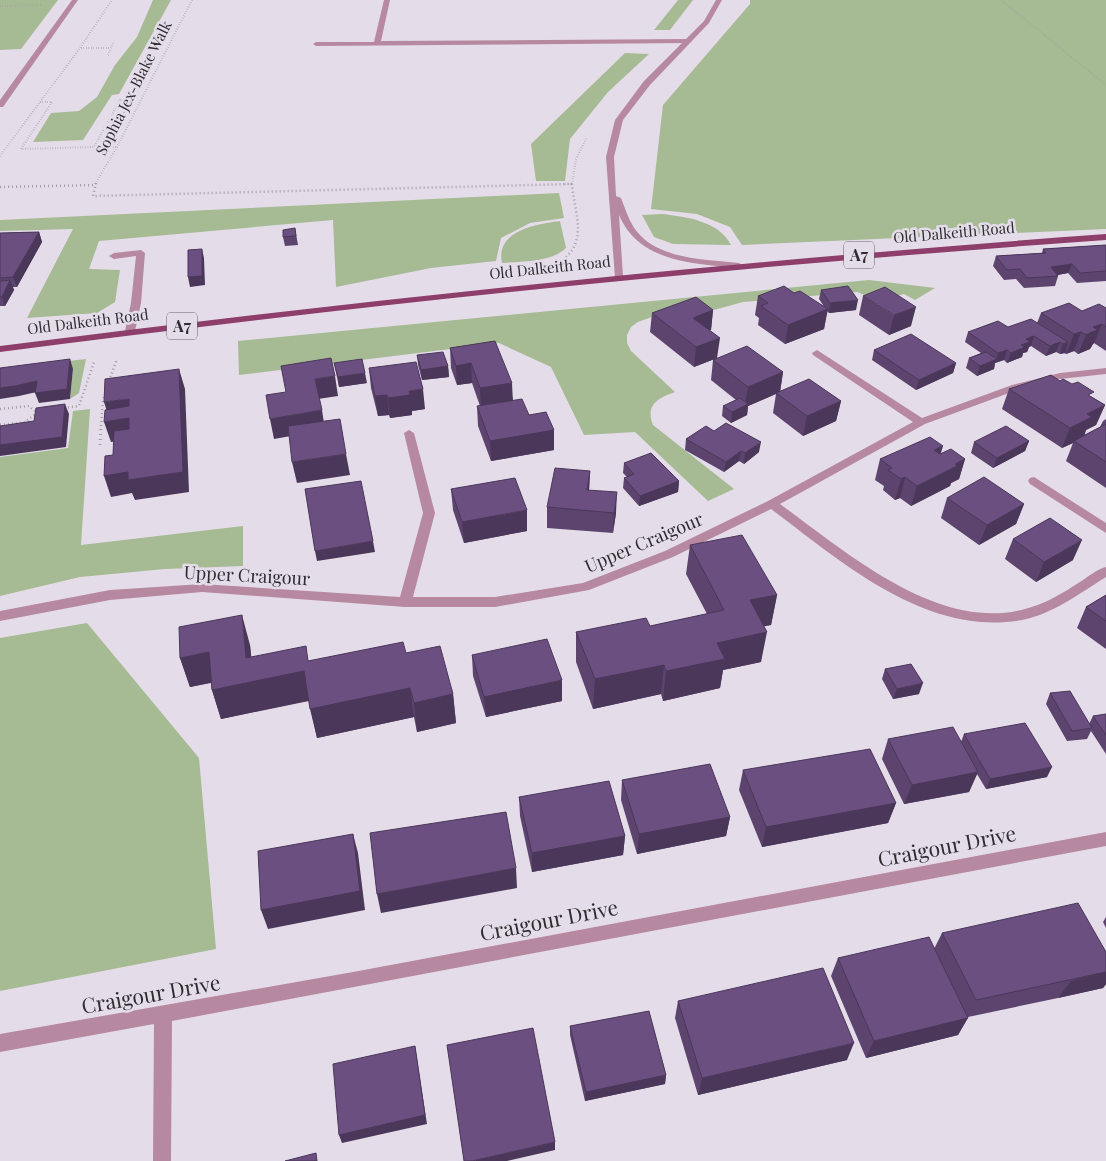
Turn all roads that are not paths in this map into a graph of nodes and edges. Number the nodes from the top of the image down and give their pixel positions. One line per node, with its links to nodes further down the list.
1 (75, 0): 7 (street)
2 (387, 0): 5 (street)
3 (719, 0): 4 (street)
4 (689, 41): 5 (street); 8 (street)
5 (377, 43): 6 (street)
6 (316, 44)
7 (0, 105)
8 (611, 185): 11 (street); 12 (street)
9 (1106, 237): 11 (main road, Old Dalkeith Road / A7)
10 (114, 256): 13 (street)
11 (739, 266): 12 (main road, Old Dalkeith Road / A7)
12 (618, 276): 13 (main road, Old Dalkeith Road / A7)
13 (130, 331): 14 (main road, Old Dalkeith Road / A7)
14 (0, 349)
15 (817, 353): 17 (street)
16 (1106, 371): 17 (street, Upper Craigour)
17 (921, 422): 20 (street, Upper Craigour)
18 (409, 433): 23 (street)
19 (1034, 481): 21 (street)
20 (772, 504): 22 (street); 23 (street, Upper Craigour)
21 (1106, 529)
22 (1106, 571)
23 (405, 602): 24 (street, Upper Craigour)
24 (0, 616)
25 (1106, 839): 26 (street, Craigour Drive)
26 (163, 1014): 27 (street, Craigour Drive); 28 (street)
27 (0, 1043)
28 (162, 1161)

